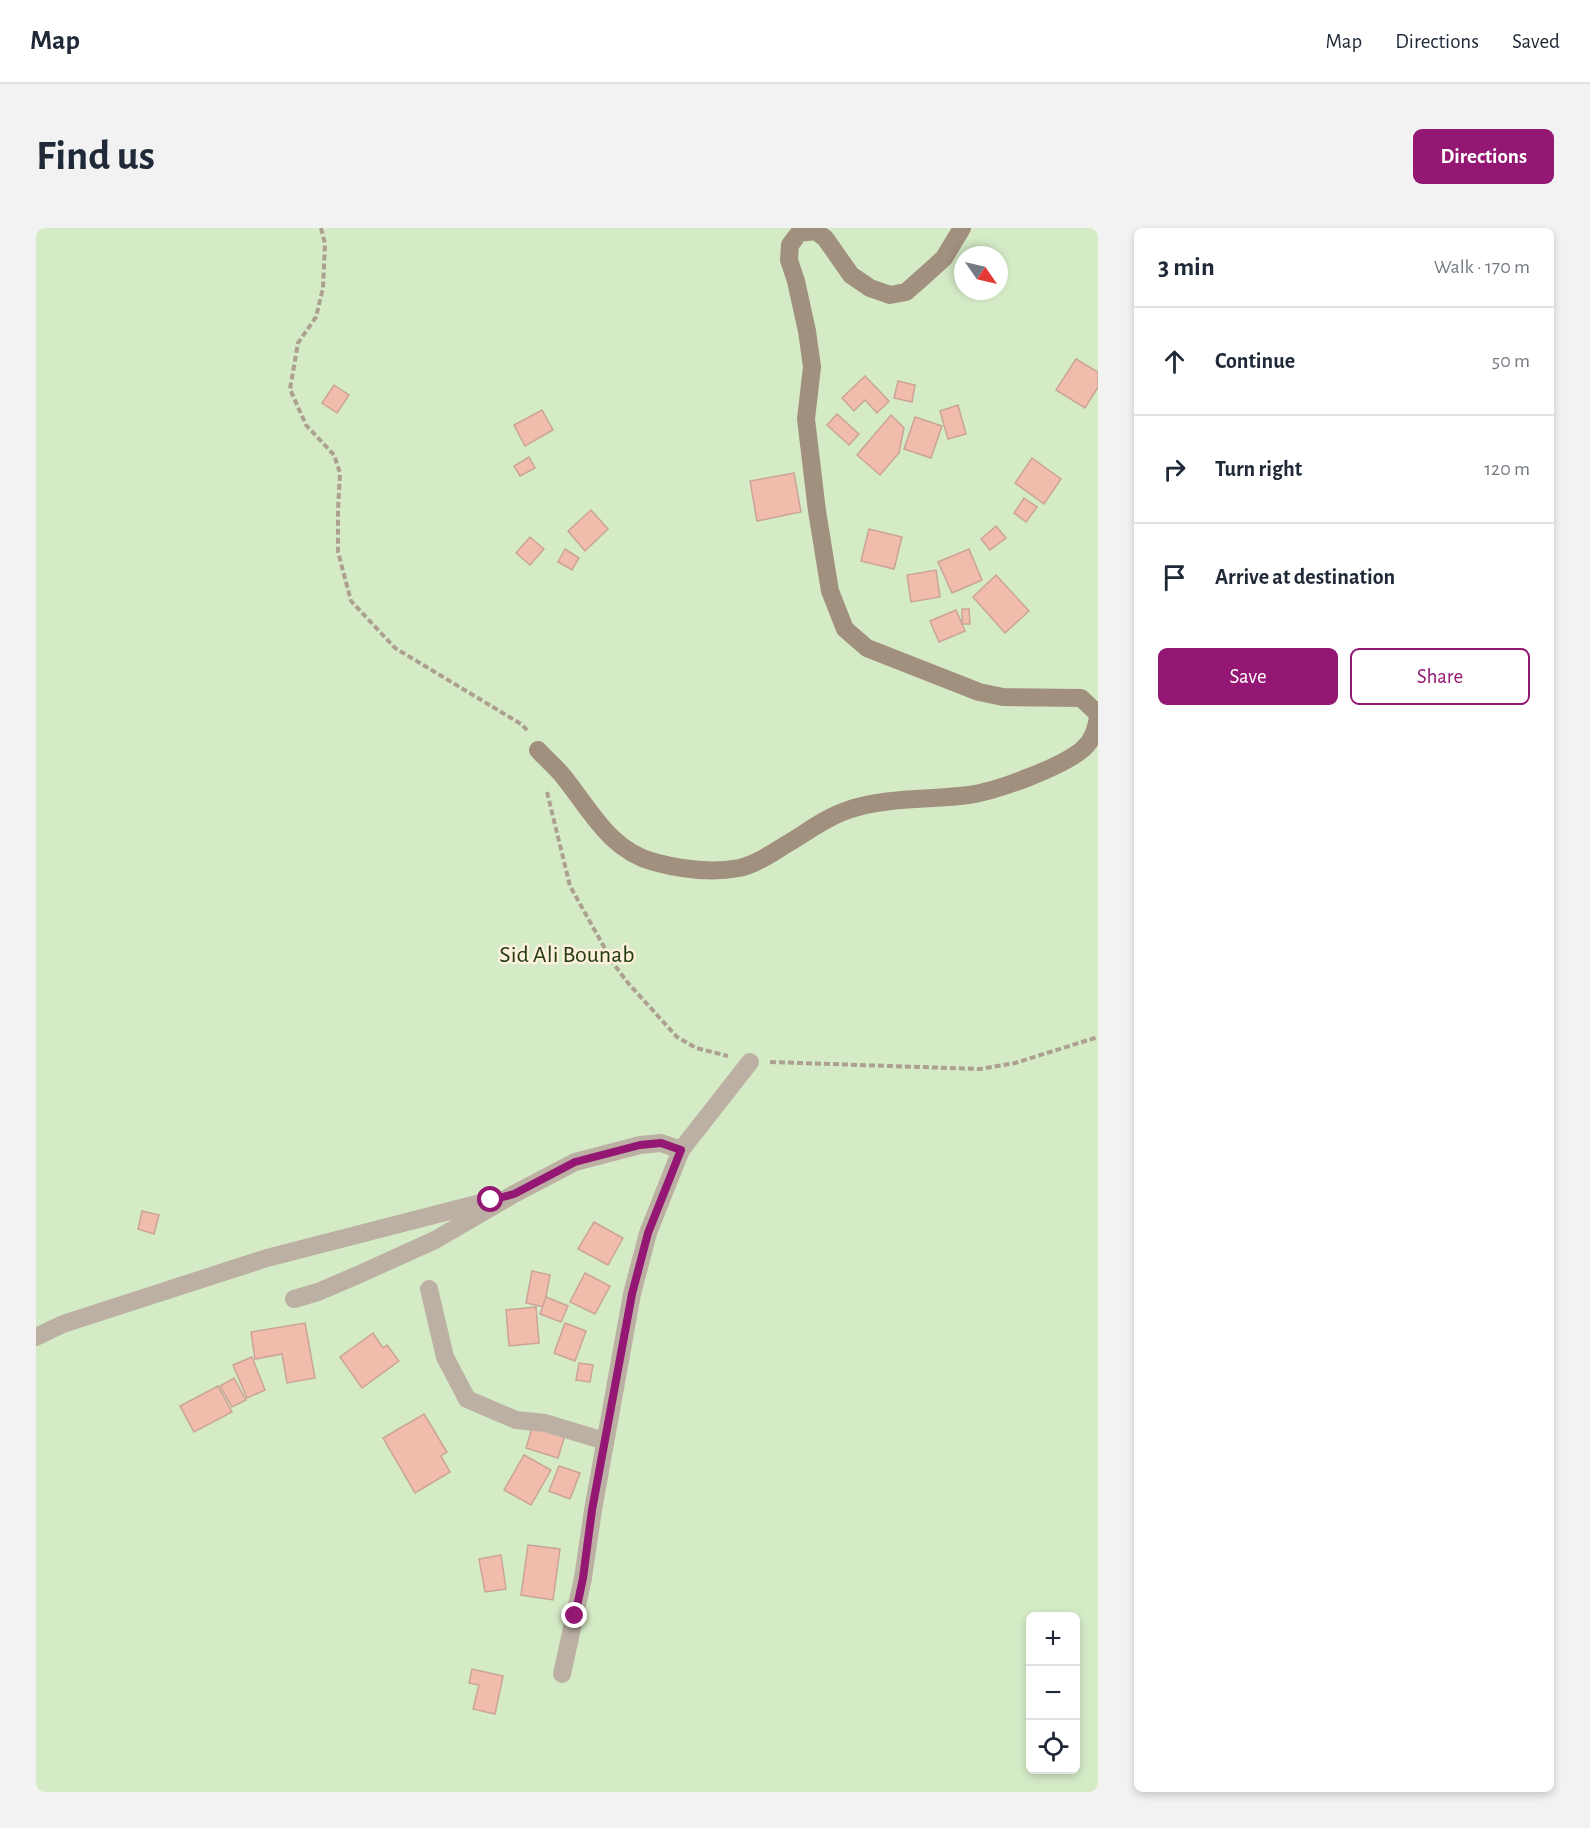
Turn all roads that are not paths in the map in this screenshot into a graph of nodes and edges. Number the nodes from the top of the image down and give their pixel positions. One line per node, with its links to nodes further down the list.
1 (962, 228): 2 (street)
2 (1098, 715): 3 (street)
3 (538, 750)
4 (750, 1062): 5 (street)
5 (681, 1150): 6 (street); 10 (street)
6 (514, 1194): 8 (street); 9 (street)
7 (429, 1288): 10 (street)
8 (294, 1299)
9 (36, 1337)
10 (605, 1441): 11 (street)
11 (562, 1674)

